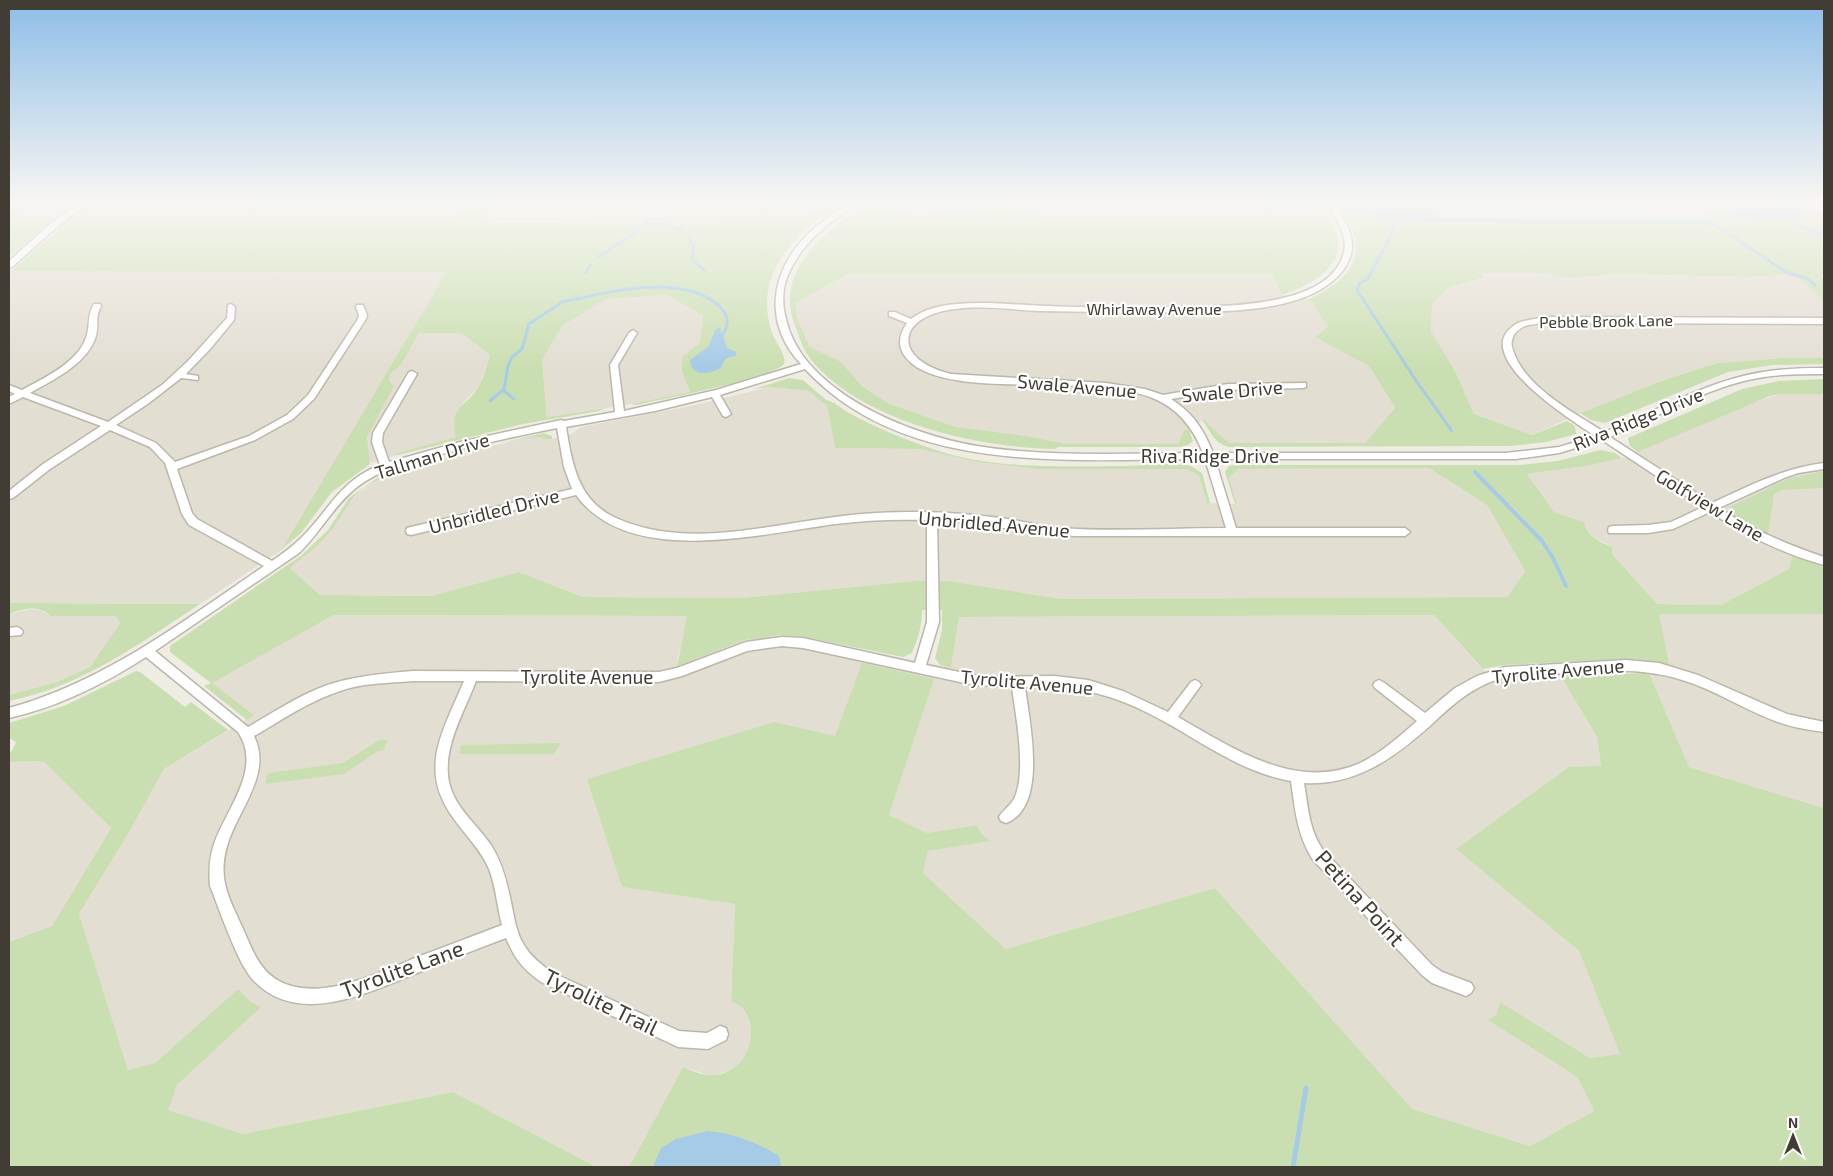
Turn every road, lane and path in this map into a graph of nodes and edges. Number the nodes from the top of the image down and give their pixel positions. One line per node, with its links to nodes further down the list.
1 (793, 258): 10 (street, Riva Ridge Drive)
2 (1345, 258): 8 (street, Whirlaway Avenue)
3 (98, 306): 17 (street)
4 (231, 307): 13 (street)
5 (360, 307): 28 (street)
6 (892, 314): 8 (street)
7 (1824, 321): 25 (street, Pebble Brook Lane)
8 (912, 322): 19 (street, Swale Avenue)
9 (633, 333): 21 (street)
10 (805, 366): 18 (street, Tallman Drive); 26 (street, Riva Ridge Drive)
11 (1824, 371): 25 (street, Riva Ridge Drive)
12 (412, 374): 29 (street)
13 (179, 375): 14 (street); 24 (street)
14 (195, 378)
15 (1303, 385): 19 (street, Swale Drive)
16 (9, 388): 17 (street)
17 (22, 393): 20 (street); 24 (street)
18 (715, 394): 21 (street, Tallman Drive); 22 (street)
19 (1162, 398): 26 (street, Swale Avenue)
20 (9, 401)
21 (620, 414): 23 (street, Tallman Drive)
22 (726, 414)
23 (561, 424): 29 (street, Tallman Drive); 30 (street, Unbridled Avenue)
24 (107, 425): 28 (street); 31 (street)
25 (1603, 436): 26 (street, Riva Ridge Drive); 32 (street, Golfview Lane)
26 (1209, 456): 36 (street, Swale Avenue)
27 (1824, 466): 32 (street)
28 (172, 467): 39 (street)
29 (386, 467): 39 (street, Tallman Drive)
30 (577, 491): 33 (street, Unbridled Avenue); 35 (street, Unbridled Drive)
31 (9, 496)
32 (1710, 508): 34 (street); 38 (street, Golfview Lane)
33 (932, 516): 36 (street, Unbridled Avenue); 41 (street)
34 (1613, 530)
35 (411, 531)
36 (1232, 532): 37 (street, Unbridled Avenue)
37 (1405, 532)
38 (1824, 561)
39 (273, 566): 40 (street, Tallman Drive)
40 (146, 652): 46 (street, Tallman Drive); 50 (street)
41 (919, 668): 42 (street, Tyrolite Avenue); 43 (street, Tyrolite Avenue)
42 (472, 677): 50 (street, Tyrolite Avenue); 53 (street, Tyrolite Trail)
43 (1018, 682): 47 (street, Tyrolite Avenue); 52 (street)
44 (1195, 685): 47 (street)
45 (1379, 685): 48 (street)
46 (9, 713)
47 (1170, 719): 51 (street, Tyrolite Avenue)
48 (1426, 721): 49 (street, Tyrolite Avenue); 51 (street, Tyrolite Avenue)
49 (1824, 727)
50 (247, 734): 53 (street, Tyrolite Lane)
51 (1297, 776): 54 (street, Petina Point)
52 (1006, 817)
53 (509, 929): 55 (street, Tyrolite Trail)
54 (1466, 988)
55 (720, 1034)

